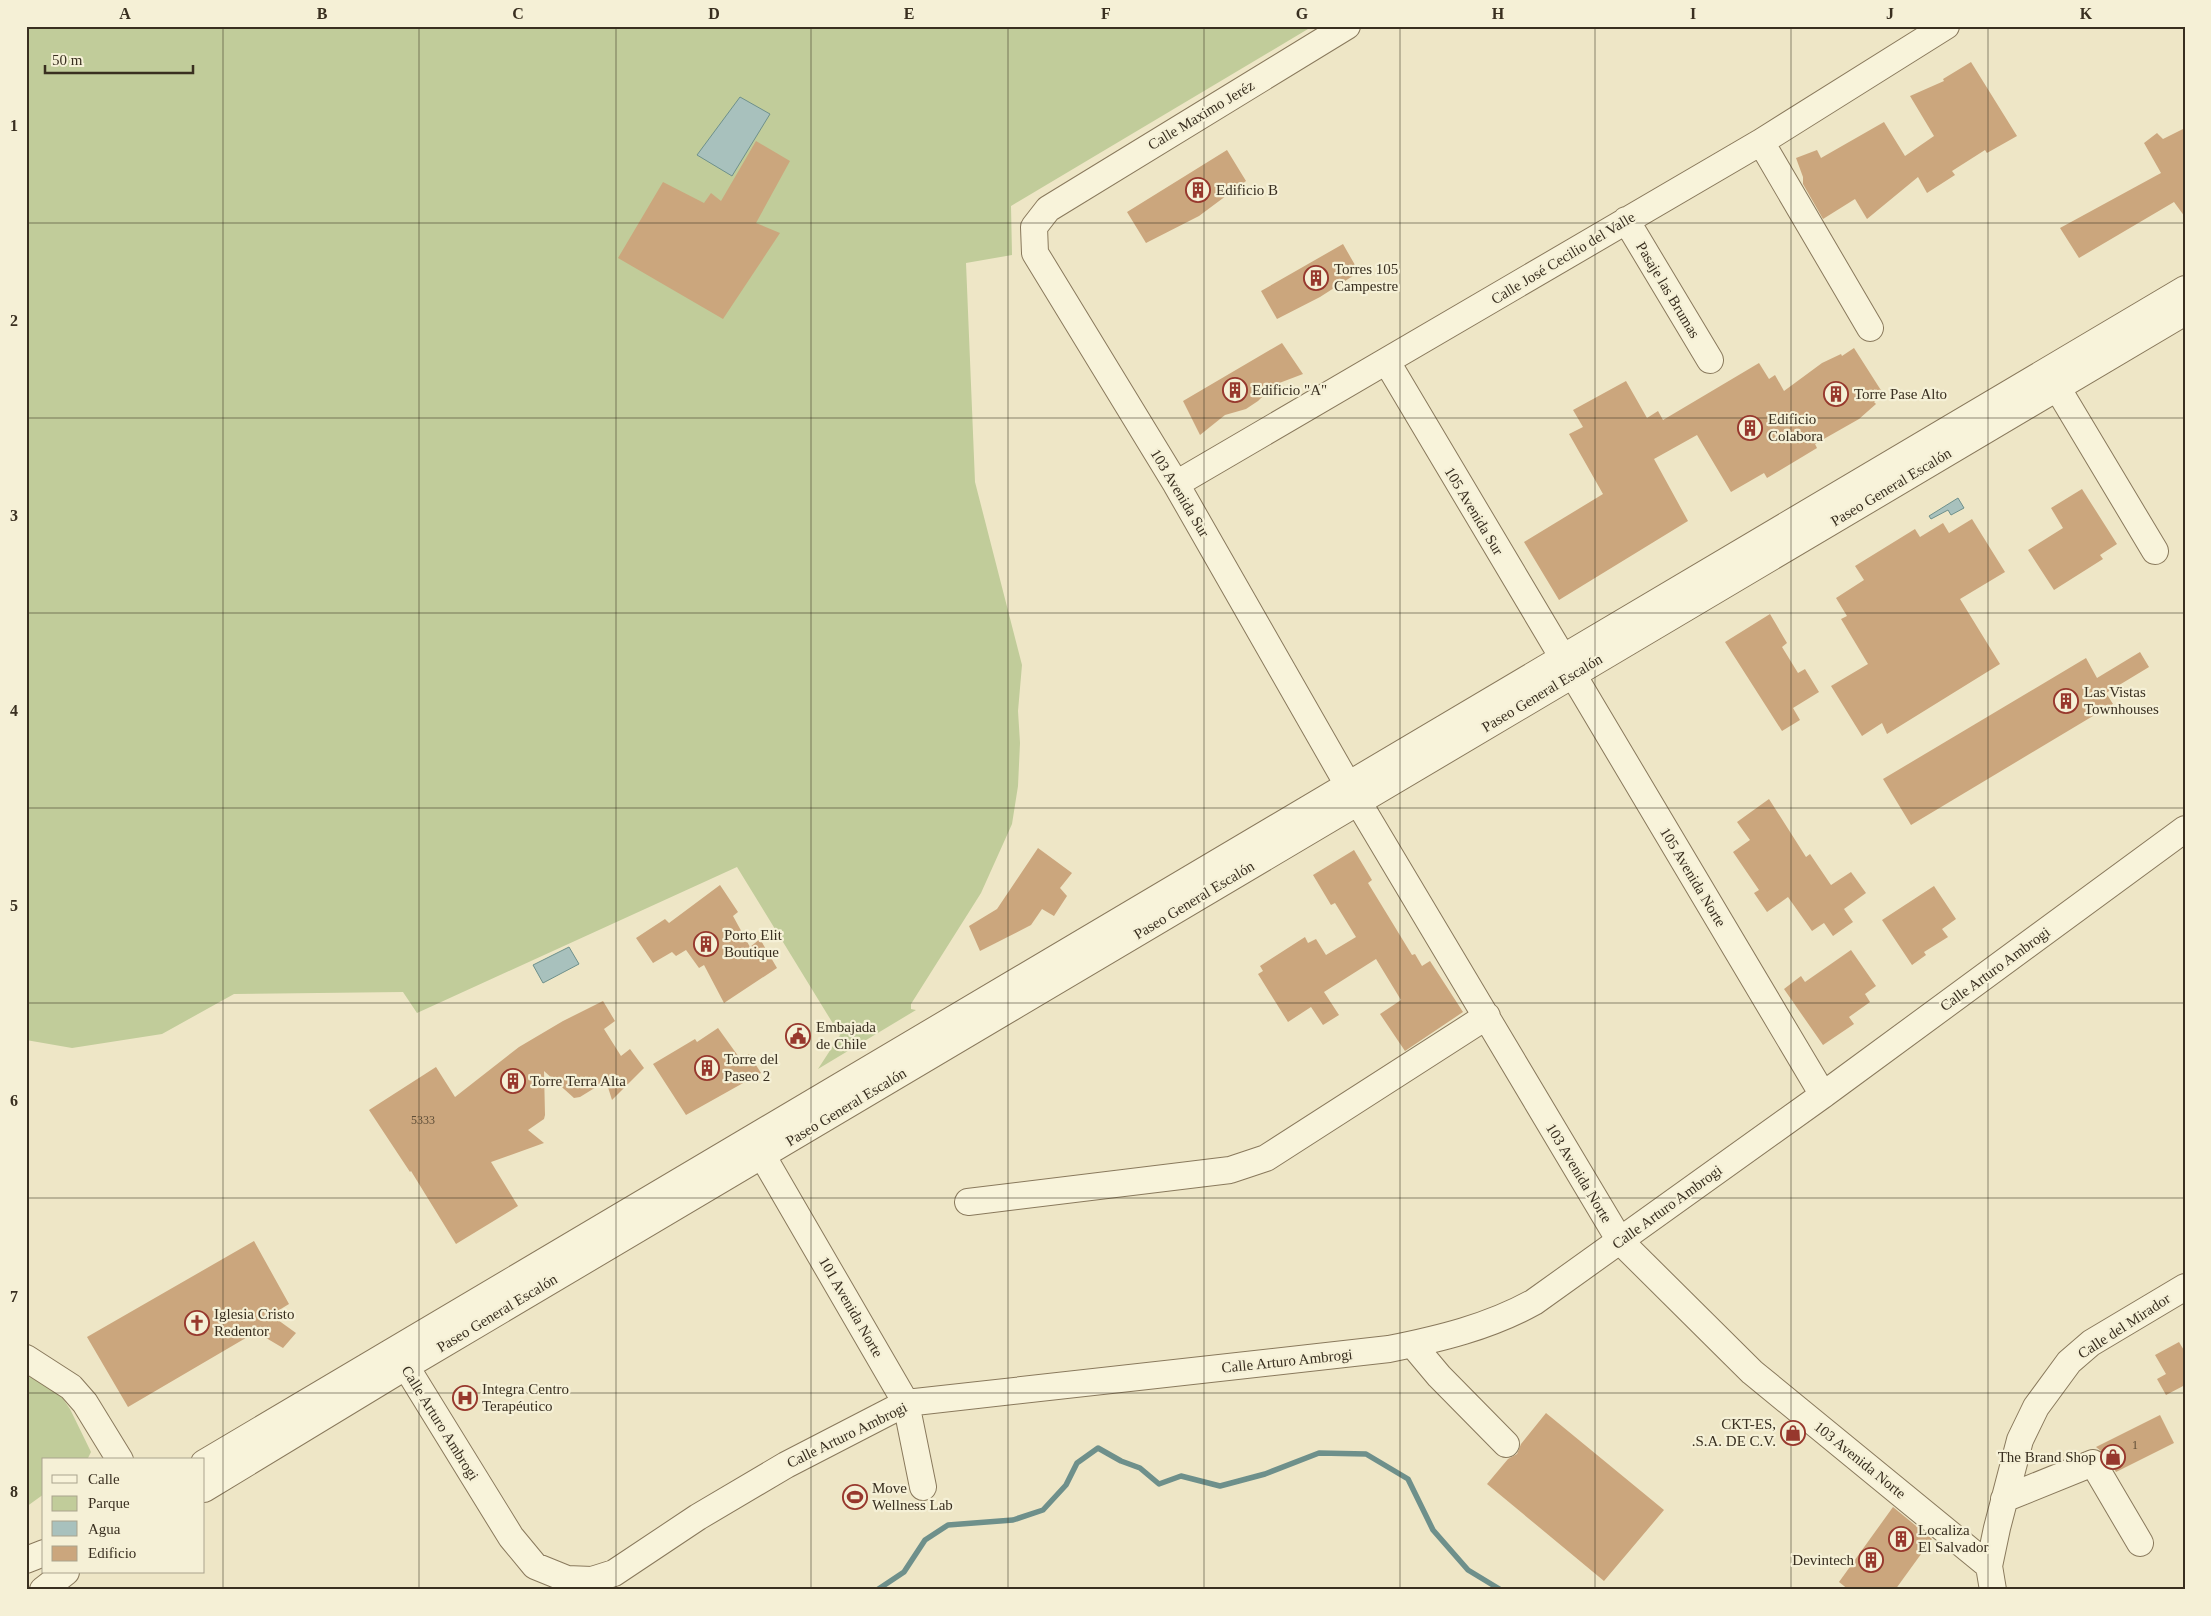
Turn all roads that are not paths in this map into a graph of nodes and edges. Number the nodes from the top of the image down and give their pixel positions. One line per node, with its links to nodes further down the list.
1 (1347, 26): 4 (street, Calle Maximo Jeréz)
2 (1946, 26): 3 (street, Calle José Cecilio del Valle)
3 (1761, 142): 5 (street, Calle José Cecilio del Valle); 8 (street)
4 (1054, 204): 12 (street, 103 Avenida Sur)
5 (1626, 220): 9 (street, Pasaje las Brumas); 10 (street, Calle José Cecilio del Valle)
6 (2185, 289): 11 (street, Paseo General Escalón)
7 (2185, 312): 11 (street, Paseo General Escalón)
8 (1870, 328)
9 (1710, 360)
10 (1387, 362): 12 (street, Calle José Cecilio del Valle); 14 (street, 105 Avenida Sur)
11 (2052, 379): 13 (street); 14 (street, Paseo General Escalón)
12 (1176, 484): 15 (street, 103 Avenida Sur)
13 (2155, 551)
14 (1567, 667): 15 (street, Paseo General Escalón); 18 (street, 105 Avenida Norte)
15 (1353, 794): 17 (street, 103 Avenida Norte); 19 (street, Paseo General Escalón)
16 (2185, 829): 18 (street, Calle Arturo Ambrogi)
17 (1487, 1016): 20 (street); 21 (street, 103 Avenida Norte)
18 (1823, 1095): 21 (street, Calle Arturo Ambrogi)
19 (758, 1147): 25 (street, Paseo General Escalón); 26 (street, 101 Avenida Norte)
20 (968, 1202)
21 (1620, 1241): 23 (street, Calle Arturo Ambrogi); 37 (street, 103 Avenida Norte)
22 (2185, 1287): 32 (street, Calle del Mirador)
23 (1413, 1345): 26 (street, Calle Arturo Ambrogi); 27 (street)
24 (26, 1358): 28 (street)
25 (400, 1358): 26 (street, Calle Arturo Ambrogi); 29 (street, Paseo General Escalón); 31 (street, Paseo General Escalón)
26 (906, 1403): 30 (street, 101 Avenida Norte)
27 (1506, 1444)
28 (119, 1458)
29 (205, 1462)
30 (922, 1487)
31 (205, 1488)
32 (2004, 1499): 33 (street); 37 (street, Calle del Mirador)
33 (2140, 1543)
34 (42, 1554): 35 (street)
35 (26, 1560)
36 (63, 1574): 38 (street)
37 (1991, 1578)
38 (43, 1590)

